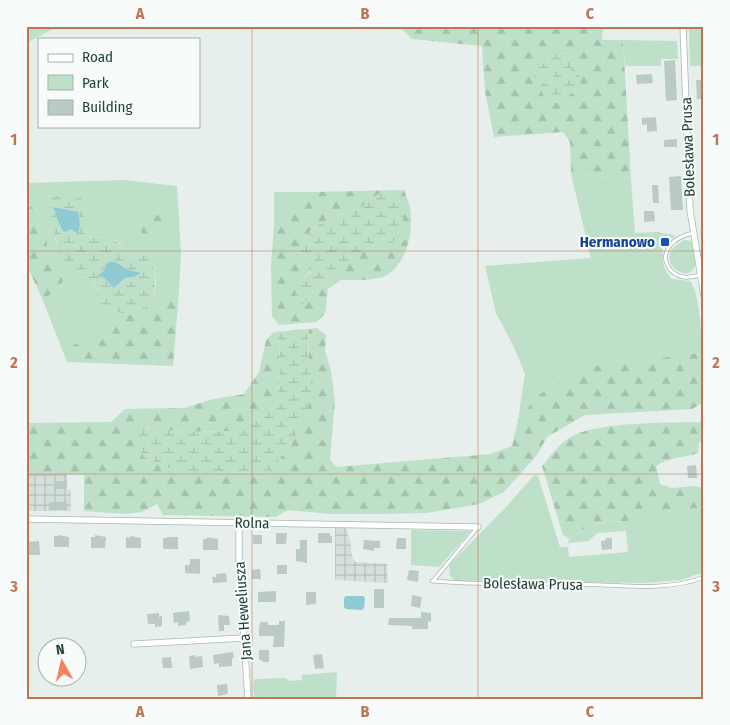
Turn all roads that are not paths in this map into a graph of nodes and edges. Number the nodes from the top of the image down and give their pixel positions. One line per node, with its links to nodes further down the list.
1 (683, 26): 2 (street, Bolesława Prusa)
2 (694, 233): 3 (street, Bolesława Prusa); 3 (lane)
3 (701, 275): 4 (street, Bolesława Prusa)
4 (704, 296)
5 (26, 519): 6 (street, Rolna)
6 (239, 522): 7 (street, Rolna); 9 (street, Jana Heweliusza)
7 (478, 527): 8 (lane, Bolesława Prusa)
8 (704, 577)
9 (244, 638): 10 (street); 11 (street, Jana Heweliusza)
10 (134, 644)
11 (248, 699)

